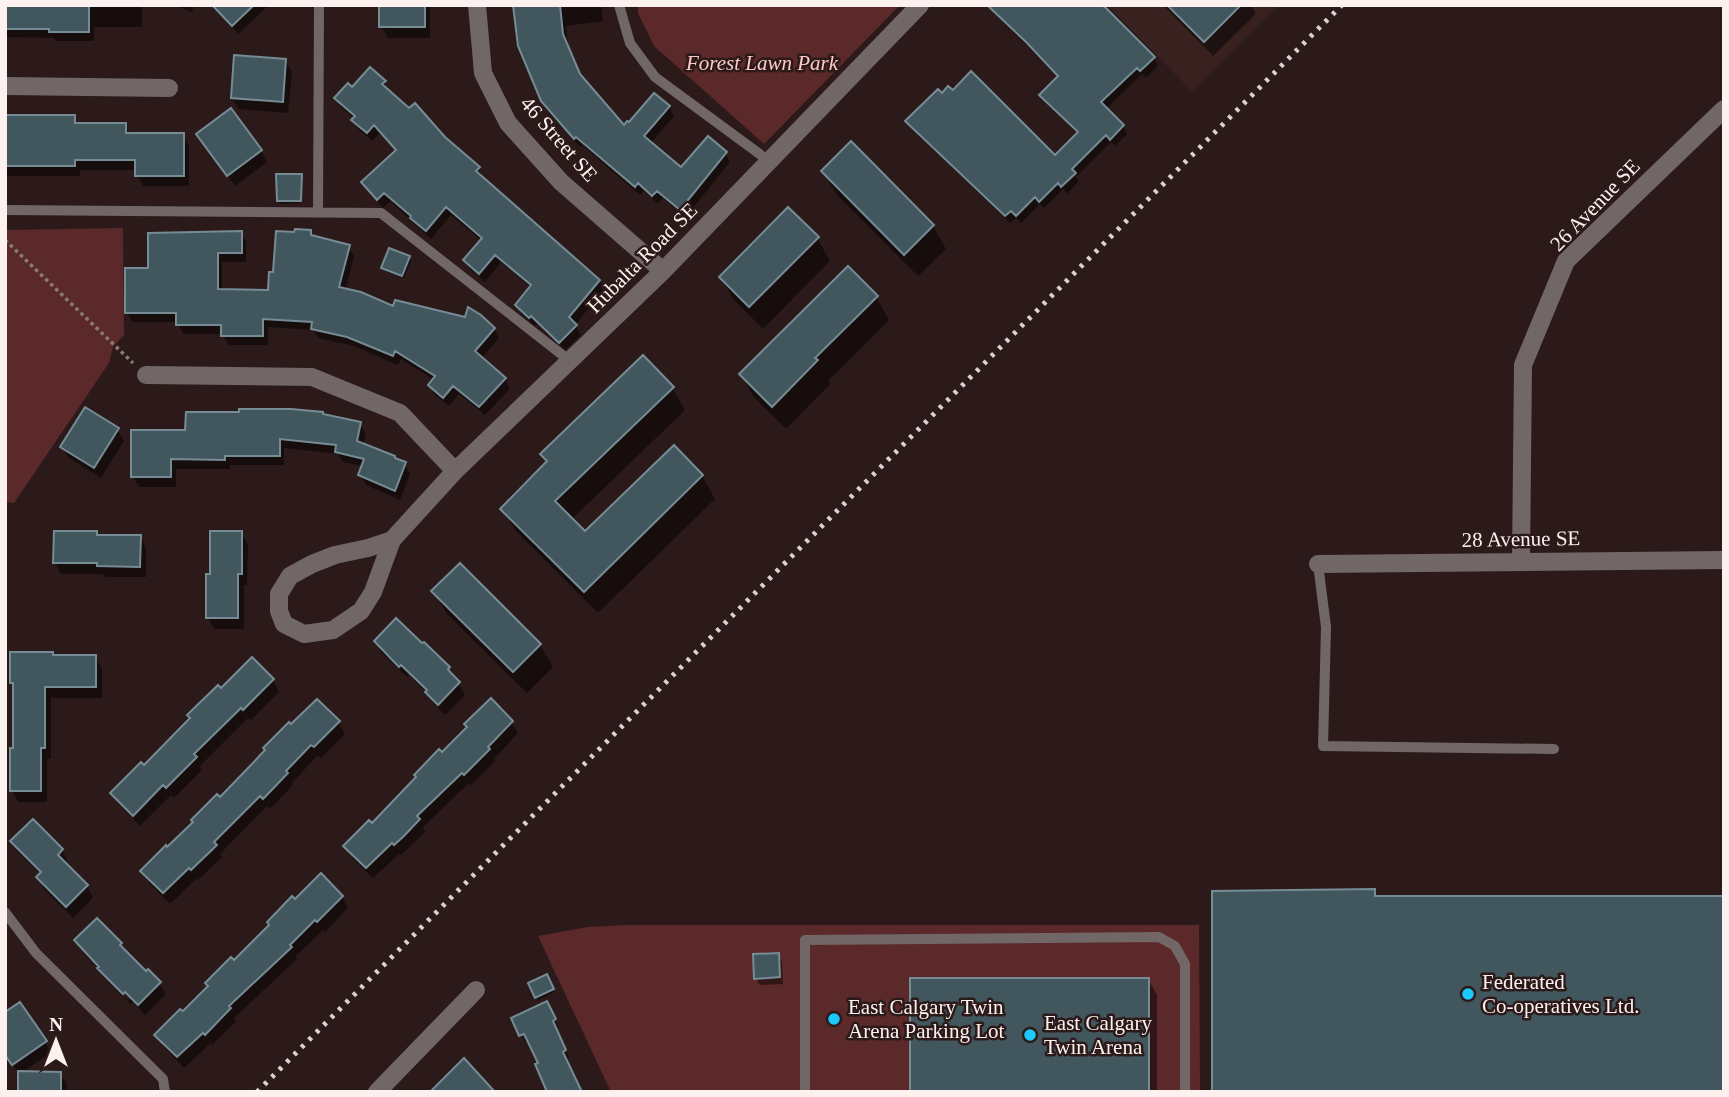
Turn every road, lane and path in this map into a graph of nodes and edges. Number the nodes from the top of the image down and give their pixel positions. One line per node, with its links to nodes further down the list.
1 (319, 5): 10 (lane)
2 (477, 5): 12 (street, 46 Street SE)
3 (619, 5): 8 (lane)
4 (920, 5): 8 (street, Hubalta Road SE)
5 (5, 86): 6 (street)
6 (169, 88)
7 (1724, 109): 18 (street, 26 Avenue SE)
8 (769, 161): 12 (street, Hubalta Road SE)
9 (5, 210): 10 (lane)
10 (318, 212): 13 (lane)
11 (5, 240): 14 (path)
12 (663, 271): 13 (street, Hubalta Road SE)
13 (570, 361): 15 (street, Hubalta Road SE)
14 (146, 375): 15 (street)
15 (455, 471): 16 (street, Hubalta Road SE)
16 (392, 540): 16 (street, Hubalta Road SE)
17 (1724, 560): 18 (street, 28 Avenue SE)
18 (1521, 562): 19 (street, 28 Avenue SE)
19 (1318, 564): 20 (lane)
20 (1554, 749)
21 (5, 912): 23 (lane)
22 (476, 990): 24 (street)
23 (165, 1092)
24 (377, 1092)
25 (805, 1092): 26 (lane)
26 (1185, 1092)

